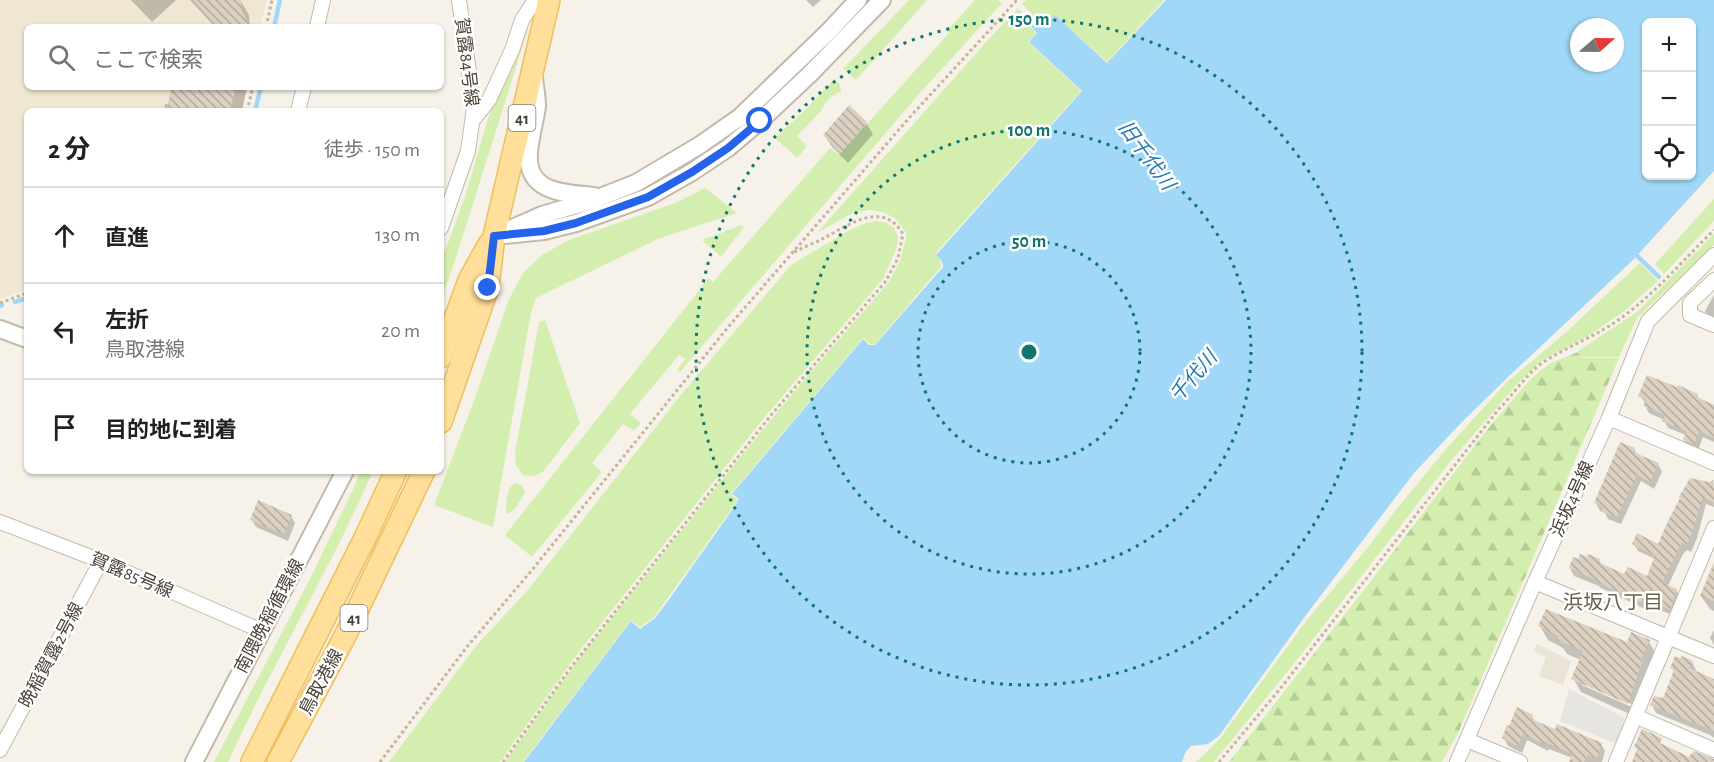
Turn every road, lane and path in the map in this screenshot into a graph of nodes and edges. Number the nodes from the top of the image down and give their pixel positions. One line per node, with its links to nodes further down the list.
1 (272, 0): 9 (path)
2 (323, 0): 10 (street)
3 (459, 0): 16 (street, 賀露84号線)
4 (535, 0): 16 (street)
5 (549, 0): 11 (main road, 41)
6 (858, 0): 17 (street)
7 (882, 0): 20 (street)
8 (1017, 0): 21 (path)
9 (267, 24)
10 (318, 24)
11 (533, 74): 17 (street); 20 (main road, 41)
12 (252, 90): 14 (path)
13 (303, 90): 15 (street)
14 (248, 108)
15 (299, 108)
16 (473, 120): 18 (street, 賀露84号線)
17 (602, 196): 20 (street)
18 (444, 219)
19 (1714, 230): 53 (path)
20 (494, 236): 29 (main road, 41); 30 (main road, 41)
21 (792, 253): 51 (path); 52 (path)
22 (1714, 255): 31 (street, 浜坂4号線)
23 (1714, 280): 26 (street)
24 (24, 294): 25 (path)
25 (0, 303)
26 (1714, 325)
27 (0, 329): 28 (street)
28 (24, 338)
29 (444, 349)
30 (444, 413)
31 (1609, 418): 32 (street); 40 (street, 浜坂4号線)
32 (1714, 463)
33 (343, 474): 41 (street, 南隈晩稲循環線)
34 (395, 474): 49 (main road, 鳥取港線 / 41)
35 (423, 474): 50 (main road, 鳥取港線 / 41)
36 (0, 522): 38 (street, 賀露85号線)
37 (1714, 528): 39 (street)
38 (101, 561): 41 (street, 賀露85号線); 46 (street, 晩稲賀露2号線)
39 (1708, 561): 42 (street)
40 (1535, 582): 42 (street); 45 (street, 浜坂4号線)
41 (262, 631): 48 (street, 南隈晩稲循環線)
42 (1669, 636): 43 (street); 44 (street)
43 (1714, 656)
44 (1635, 716): 47 (street); 56 (street)
45 (1467, 740): 54 (street, 浜坂4号線); 55 (street)
46 (0, 750)
47 (1714, 750)
48 (194, 762)
49 (252, 762)
50 (278, 762)
51 (380, 762)
52 (503, 762)
53 (1219, 762)
54 (1457, 762)
55 (1520, 762)
56 (1616, 762)

